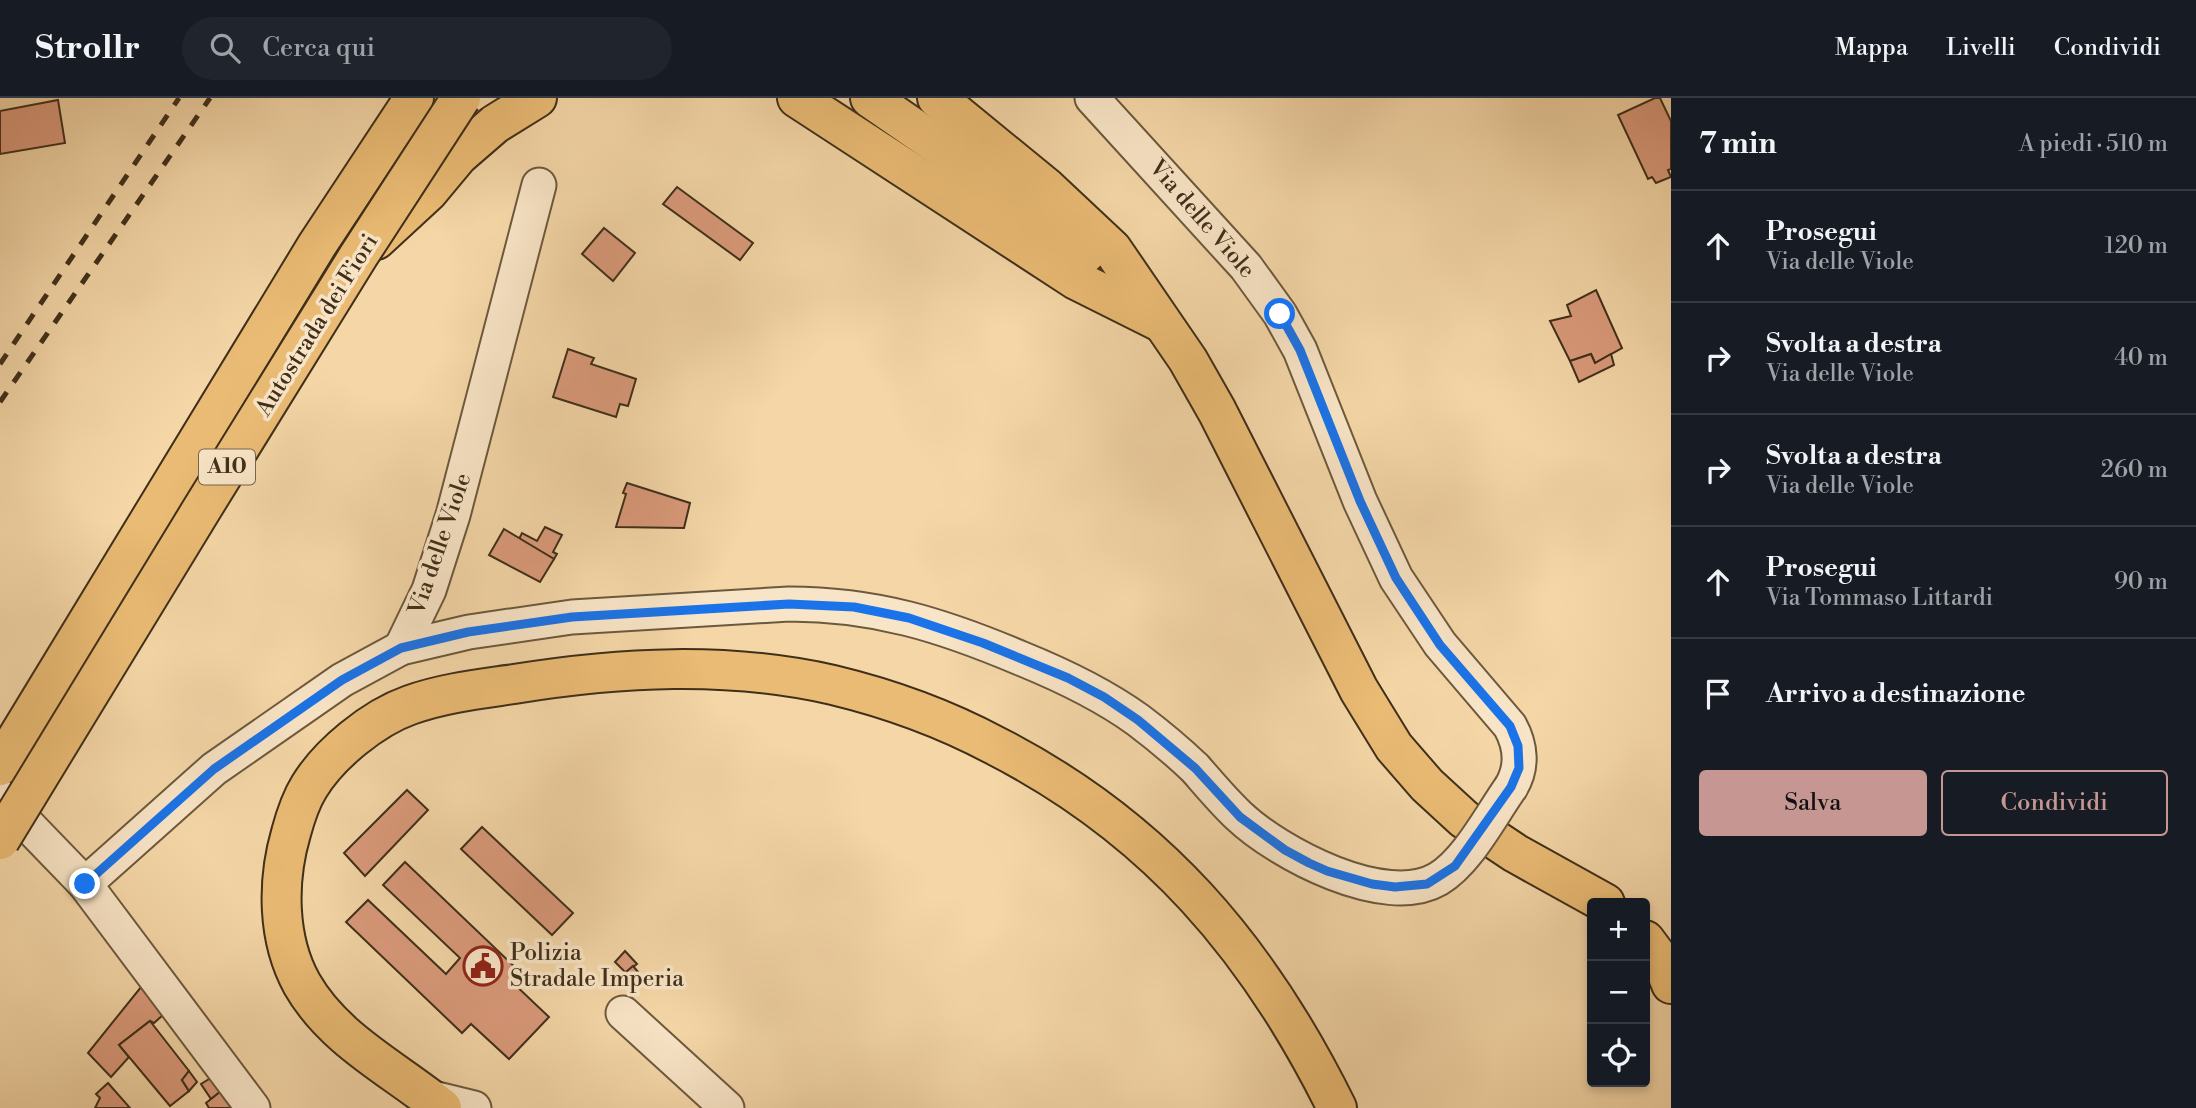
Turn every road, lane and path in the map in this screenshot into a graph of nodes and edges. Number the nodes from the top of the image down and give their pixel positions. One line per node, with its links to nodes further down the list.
1 (414, 98): 12 (highway, Autostrada dei Fiori / A10)
2 (461, 98): 9 (highway, Autostrada dei Fiori / A10, bridge)
3 (537, 98): 9 (highway, bridge)
4 (797, 98): 10 (highway)
5 (870, 98): 10 (highway)
6 (937, 98): 10 (highway)
7 (1092, 98): 11 (street, Via delle Viole, bridge)
8 (539, 185): 11 (street, Via delle Viole)
9 (359, 255): 14 (highway, Autostrada dei Fiori / A10, bridge)
10 (1162, 323): 16 (highway)
11 (401, 648): 15 (street)
12 (0, 766)
13 (0, 796): 15 (street)
14 (0, 840)
15 (85, 884): 21 (street)
16 (1596, 898)
17 (1650, 947): 18 (highway)
18 (1671, 984)
19 (623, 1013): 23 (street)
20 (436, 1103): 22 (street); 24 (highway)
21 (253, 1108)
22 (474, 1108)
23 (727, 1108)
24 (1337, 1108)

